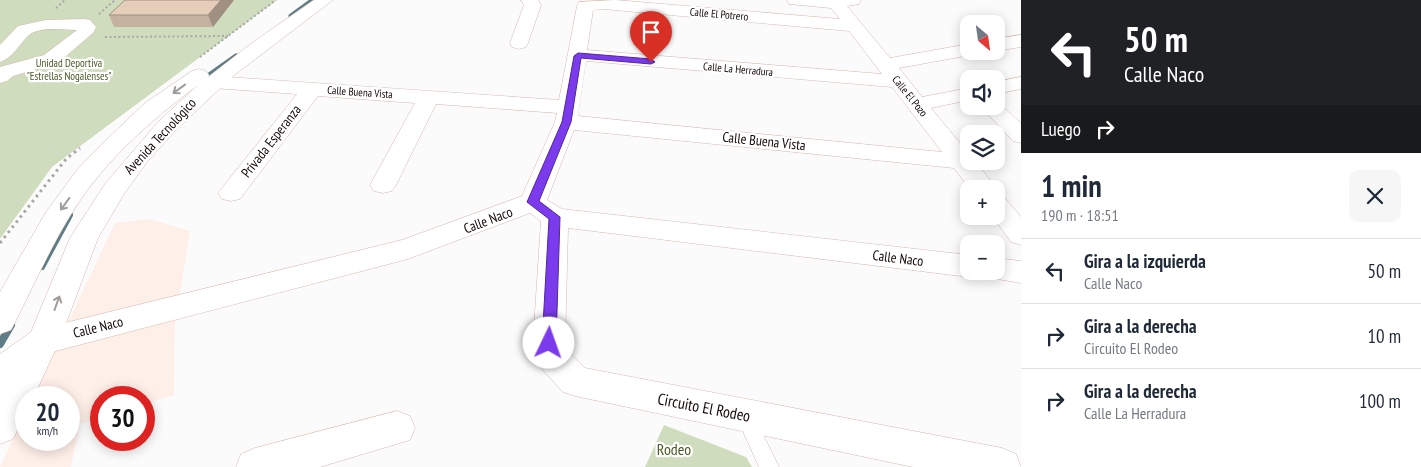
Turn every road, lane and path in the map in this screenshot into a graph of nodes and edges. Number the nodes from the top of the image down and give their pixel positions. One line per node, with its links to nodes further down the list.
1 (304, 0): 41 (street, Avenida Tecnológico, one-way to 41)
2 (324, 0): 17 (street, Avenida Tecnológico)
3 (529, 0): 11 (street)
4 (796, 0): 5 (street)
5 (844, 2): 7 (street, Calle El Pozo)
6 (585, 8): 7 (street, Calle El Potrero); 14 (street, Circuito El Rodeo)
7 (854, 26): 16 (street, Calle El Pozo)
8 (229, 36): 9 (path)
9 (78, 37): 15 (street); 15 (street)
10 (1021, 41): 12 (street)
11 (519, 43)
12 (1005, 44)
13 (960, 53): 16 (street, Calle La Herradura)
14 (578, 56): 16 (street, Calle La Herradura); 24 (street, Circuito El Rodeo)
15 (1, 68)
16 (892, 73): 23 (street, Calle El Pozo)
17 (213, 82): 20 (street, Calle Buena Vista); 42 (street, Avenida Tecnológico, one-way to 17)
18 (1021, 83): 19 (street)
19 (1005, 86)
20 (312, 89): 22 (street, Calle Buena Vista); 33 (street, Privada Esperanza)
21 (960, 96): 23 (street)
22 (429, 97): 24 (street, Calle Buena Vista); 32 (street)
23 (917, 104): 28 (street, Calle El Pozo)
24 (567, 114): 29 (street, Calle Buena Vista); 34 (street, Circuito El Rodeo)
25 (1000, 115): 26 (street)
26 (1021, 136)
27 (66, 158): 37 (path)
28 (960, 158)
29 (960, 161)
30 (969, 170): 31 (street, Calle El Pozo)
31 (977, 180)
32 (383, 185)
33 (231, 193)
34 (544, 210): 38 (street, Calle Naco); 42 (street, Calle Naco); 44 (street, Circuito El Rodeo)
35 (1005, 215): 36 (street)
36 (1021, 235)
37 (0, 243)
38 (960, 265)
39 (1005, 271): 40 (street)
40 (1021, 272)
41 (0, 321)
42 (44, 341): 43 (street, Calle Naco); 45 (street, Avenida Tecnológico)
43 (0, 380)
44 (744, 415): 48 (lane); 49 (street, Circuito El Rodeo)
45 (0, 427)
46 (397, 428): 47 (street)
47 (255, 467)
48 (769, 467)
49 (1002, 467)

